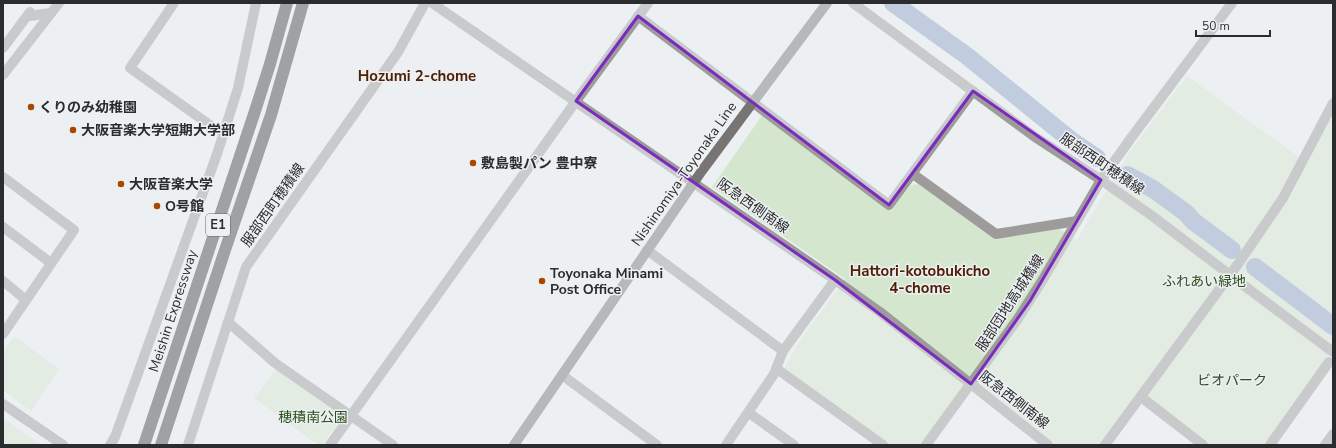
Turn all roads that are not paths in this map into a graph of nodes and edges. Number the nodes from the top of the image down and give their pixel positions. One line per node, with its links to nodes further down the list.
1 (59, 3): 13 (street)
2 (174, 3): 22 (street)
3 (256, 3): 22 (street)
4 (287, 3): 52 (highway, Meishin Expressway / E1)
5 (303, 3): 16 (highway, E1)
6 (306, 3): 16 (highway)
7 (425, 3): 35 (street, 服部西町穂積線)
8 (432, 3): 19 (street, 阪急西側南線)
9 (648, 3): 14 (street)
10 (827, 3): 20 (main road, Nishinomiya-Toyonaka Line)
11 (853, 3): 18 (street, 服部西町穂積線)
12 (1232, 3): 25 (street, 服部団地高城橋線)
13 (51, 13): 15 (street); 17 (street)
14 (638, 16): 19 (street); 20 (street)
15 (3, 48)
16 (286, 67): 53 (highway, E1)
17 (3, 75)
18 (973, 91): 23 (street); 25 (street, 服部西町穂積線)
19 (576, 101): 26 (street, 阪急西側南線); 46 (street)
20 (753, 102): 23 (street); 26 (main road, Nishinomiya-Toyonaka Line)
21 (1333, 103): 31 (street)
22 (224, 132): 51 (street)
23 (913, 174): 27 (street)
24 (3, 177): 30 (street)
25 (1101, 180): 27 (street, 服部団地高城橋線); 31 (street, 服部西町穂積線)
26 (693, 182): 29 (main road, Nishinomiya-Toyonaka Line); 32 (street, 阪急西側南線)
27 (1077, 221): 42 (street, 服部団地高城橋線)
28 (3, 227): 30 (street)
29 (647, 250): 37 (street); 41 (main road, Nishinomiya-Toyonaka Line)
30 (51, 263): 34 (street)
31 (1230, 275): 38 (street, 服部西町穂積線); 43 (street)
32 (835, 280): 37 (street); 42 (street, 阪急西側南線)
33 (3, 281): 34 (street)
34 (26, 300): 36 (street)
35 (228, 322): 46 (street); 54 (street, 服部西町穂積線)
36 (3, 334)
37 (783, 352): 40 (street)
38 (1333, 352)
39 (1330, 362): 63 (street)
40 (777, 369): 45 (street); 61 (street)
41 (562, 375): 57 (main road, Nishinomiya-Toyonaka Line); 58 (street)
42 (971, 384): 47 (street, 服部団地高城橋線); 62 (street, 阪急西側南線)
43 (1141, 398): 48 (street); 49 (street)
44 (3, 404): 50 (street)
45 (749, 413): 59 (street); 60 (street)
46 (352, 415): 55 (street); 56 (street)
47 (929, 444)
48 (1107, 444)
49 (1199, 444)
50 (63, 445)
51 (110, 445)
52 (144, 445)
53 (161, 445)
54 (188, 445)
55 (330, 445)
56 (393, 445)
57 (514, 445)
58 (657, 445)
59 (726, 445)
60 (794, 445)
61 (883, 445)
62 (1048, 445)
63 (1270, 445)

